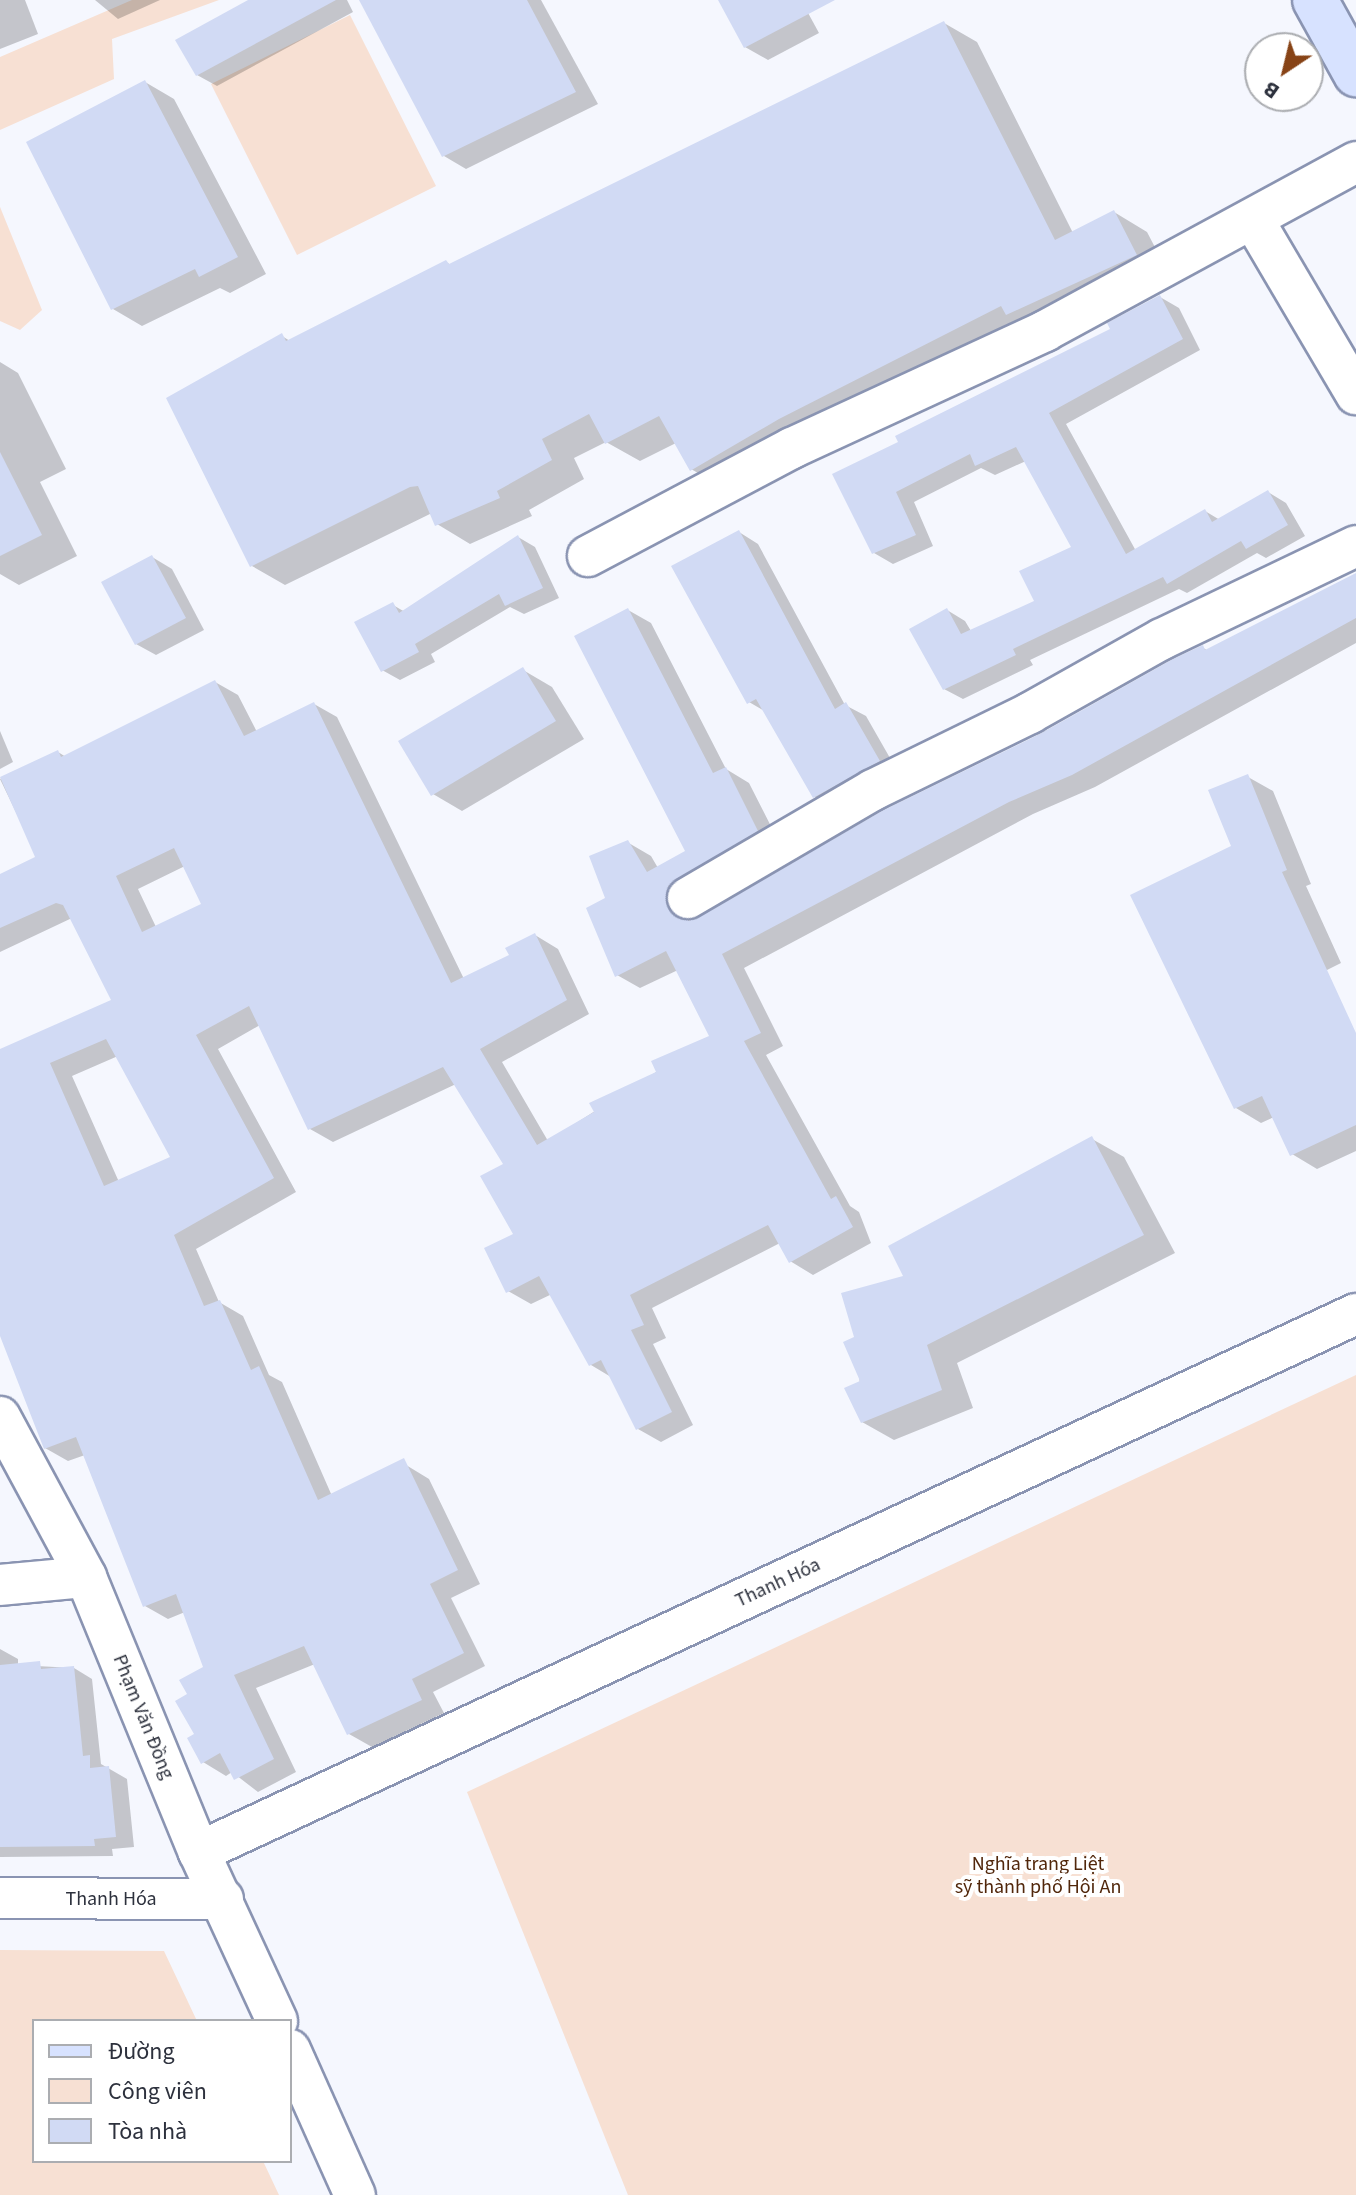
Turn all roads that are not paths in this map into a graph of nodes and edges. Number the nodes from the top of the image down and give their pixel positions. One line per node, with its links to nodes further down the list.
1 (1315, 0): 2 (main road)
2 (1356, 74)
3 (1356, 162): 4 (street)
4 (1254, 221): 5 (street); 7 (street)
5 (1356, 394)
6 (1356, 546): 8 (street)
7 (588, 556)
8 (688, 898)
9 (1356, 1314): 13 (street, Thanh Hóa)
10 (0, 1417): 11 (street, Phạm Văn Đồng)
11 (86, 1577): 12 (street); 13 (street, Phạm Văn Đồng)
12 (0, 1585)
13 (199, 1852): 15 (street, Phạm Văn Đồng)
14 (0, 1898): 15 (street, Thanh Hóa)
15 (223, 1899): 16 (street, Phạm Văn Đồng)
16 (276, 2019)
17 (292, 2054): 18 (street)
18 (355, 2195)

